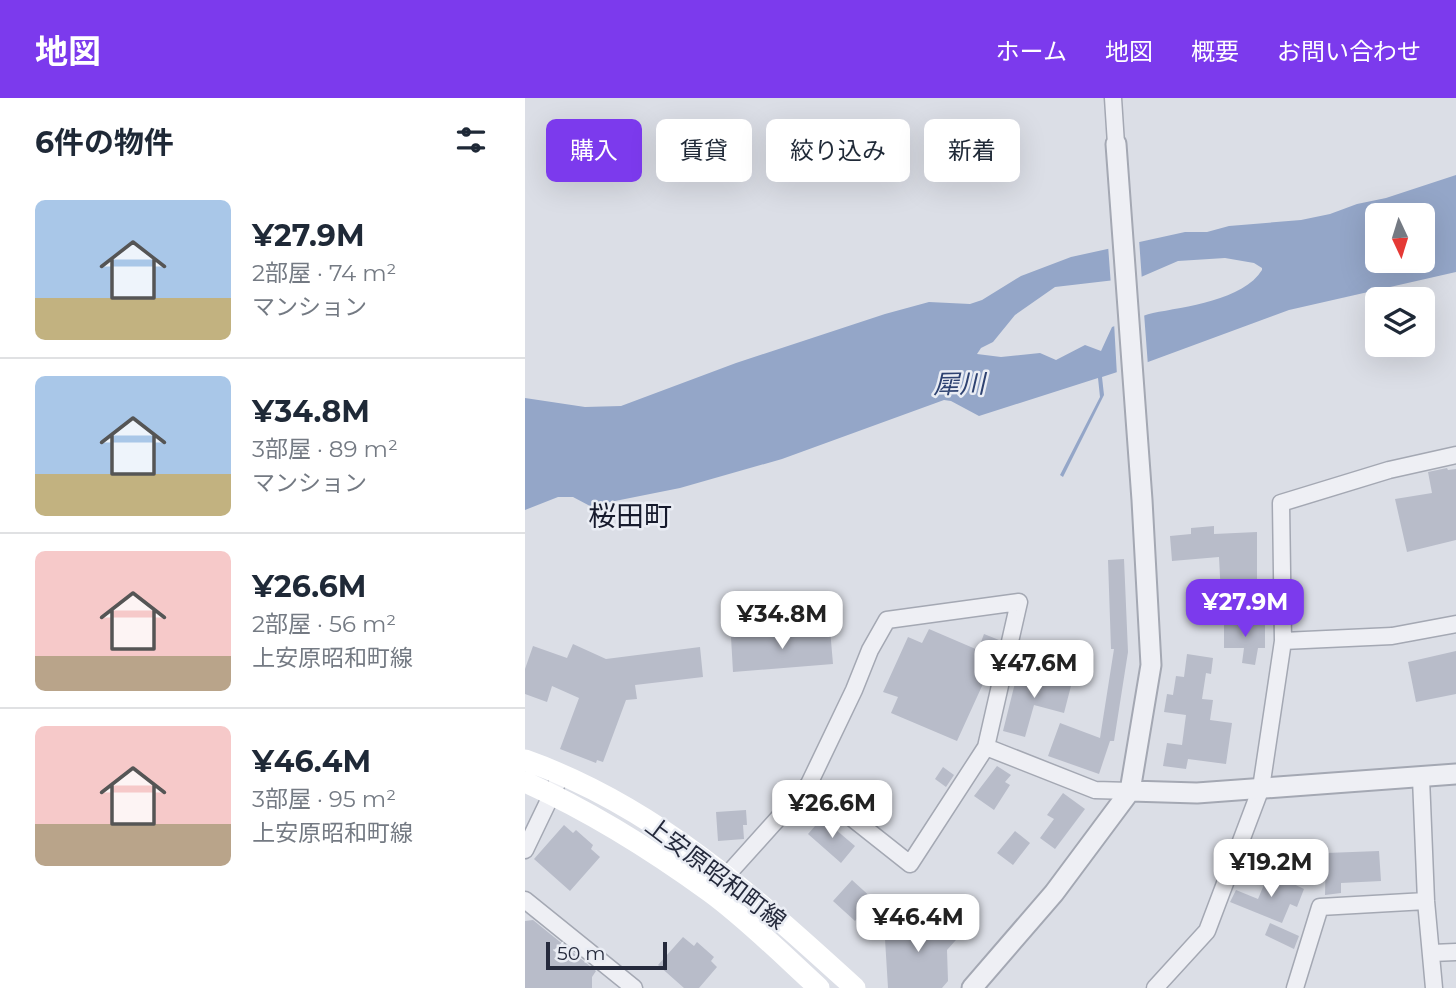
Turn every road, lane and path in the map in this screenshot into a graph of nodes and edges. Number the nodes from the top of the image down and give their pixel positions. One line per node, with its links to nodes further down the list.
1 (1130, 98): 2 (street)
2 (1114, 100): 3 (street)
3 (1116, 144): 15 (street)
4 (1456, 456): 6 (street)
5 (1456, 624): 6 (street)
6 (1283, 641): 14 (street)
7 (986, 747): 12 (street); 12 (street); 15 (street)
8 (525, 760): 13 (main road, 上安原昭和町線)
9 (1456, 774): 10 (street)
10 (1421, 778): 14 (street); 20 (street)
11 (525, 782): 13 (main road, 上安原昭和町線)
12 (809, 784): 17 (street)
13 (557, 785): 16 (street); 17 (main road, 上安原昭和町線); 18 (main road, 上安原昭和町線)
14 (1261, 789): 15 (street); 27 (street)
15 (1130, 791): 26 (street)
16 (525, 850)
17 (727, 875): 18 (street); 25 (main road, 上安原昭和町線)
18 (711, 893): 23 (main road, 上安原昭和町線)
19 (525, 900): 24 (street)
20 (1426, 901): 22 (street); 28 (street)
21 (1456, 952): 22 (street)
22 (1431, 953): 29 (street)
23 (808, 984)
24 (634, 988)
25 (855, 988)
26 (971, 988)
27 (1155, 988)
28 (1295, 988)
29 (1434, 988)

